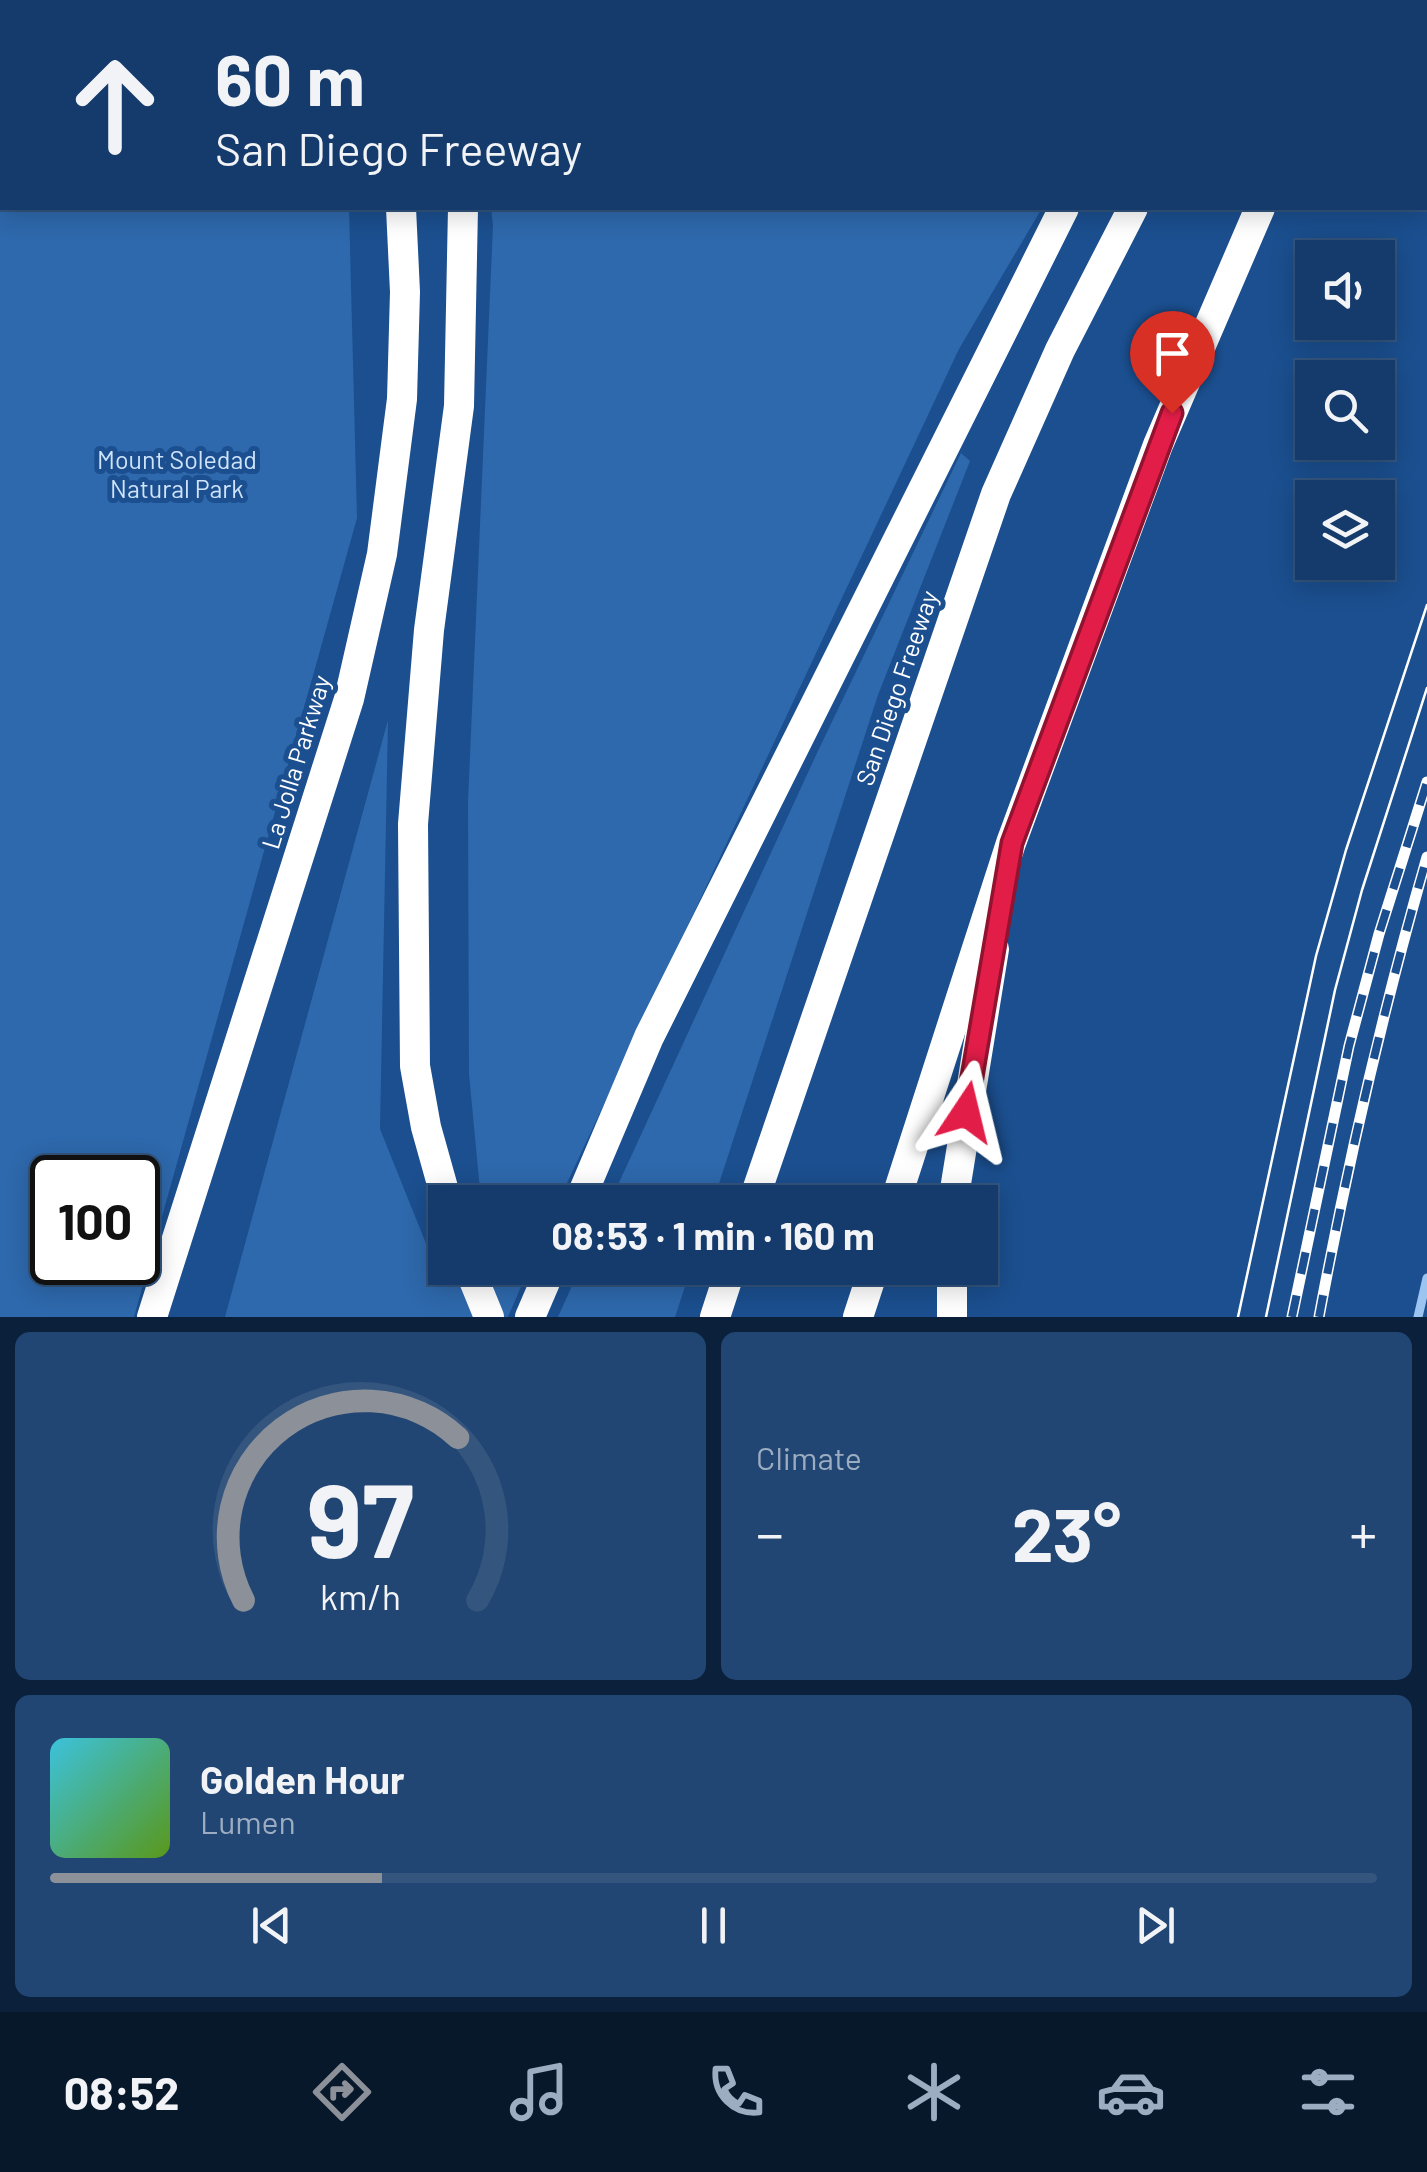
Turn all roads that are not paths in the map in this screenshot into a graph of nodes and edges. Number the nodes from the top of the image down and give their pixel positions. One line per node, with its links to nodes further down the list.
1 (402, 210): 17 (highway, La Jolla Parkway)
2 (463, 210): 7 (highway)
3 (1063, 210): 8 (highway)
4 (1132, 210): 9 (highway, San Diego Freeway)
5 (1259, 210): 6 (highway)
6 (1012, 843): 10 (highway); 11 (highway)
7 (442, 1185)
8 (586, 1185)
9 (759, 1185)
10 (901, 1185)
11 (956, 1185)
12 (476, 1285): 18 (highway)
13 (544, 1285): 19 (highway)
14 (725, 1285): 20 (highway)
15 (868, 1285): 21 (highway)
16 (952, 1285): 22 (highway)
17 (150, 1317)
18 (489, 1317)
19 (530, 1317)
20 (715, 1317)
21 (858, 1317)
22 (952, 1317)

